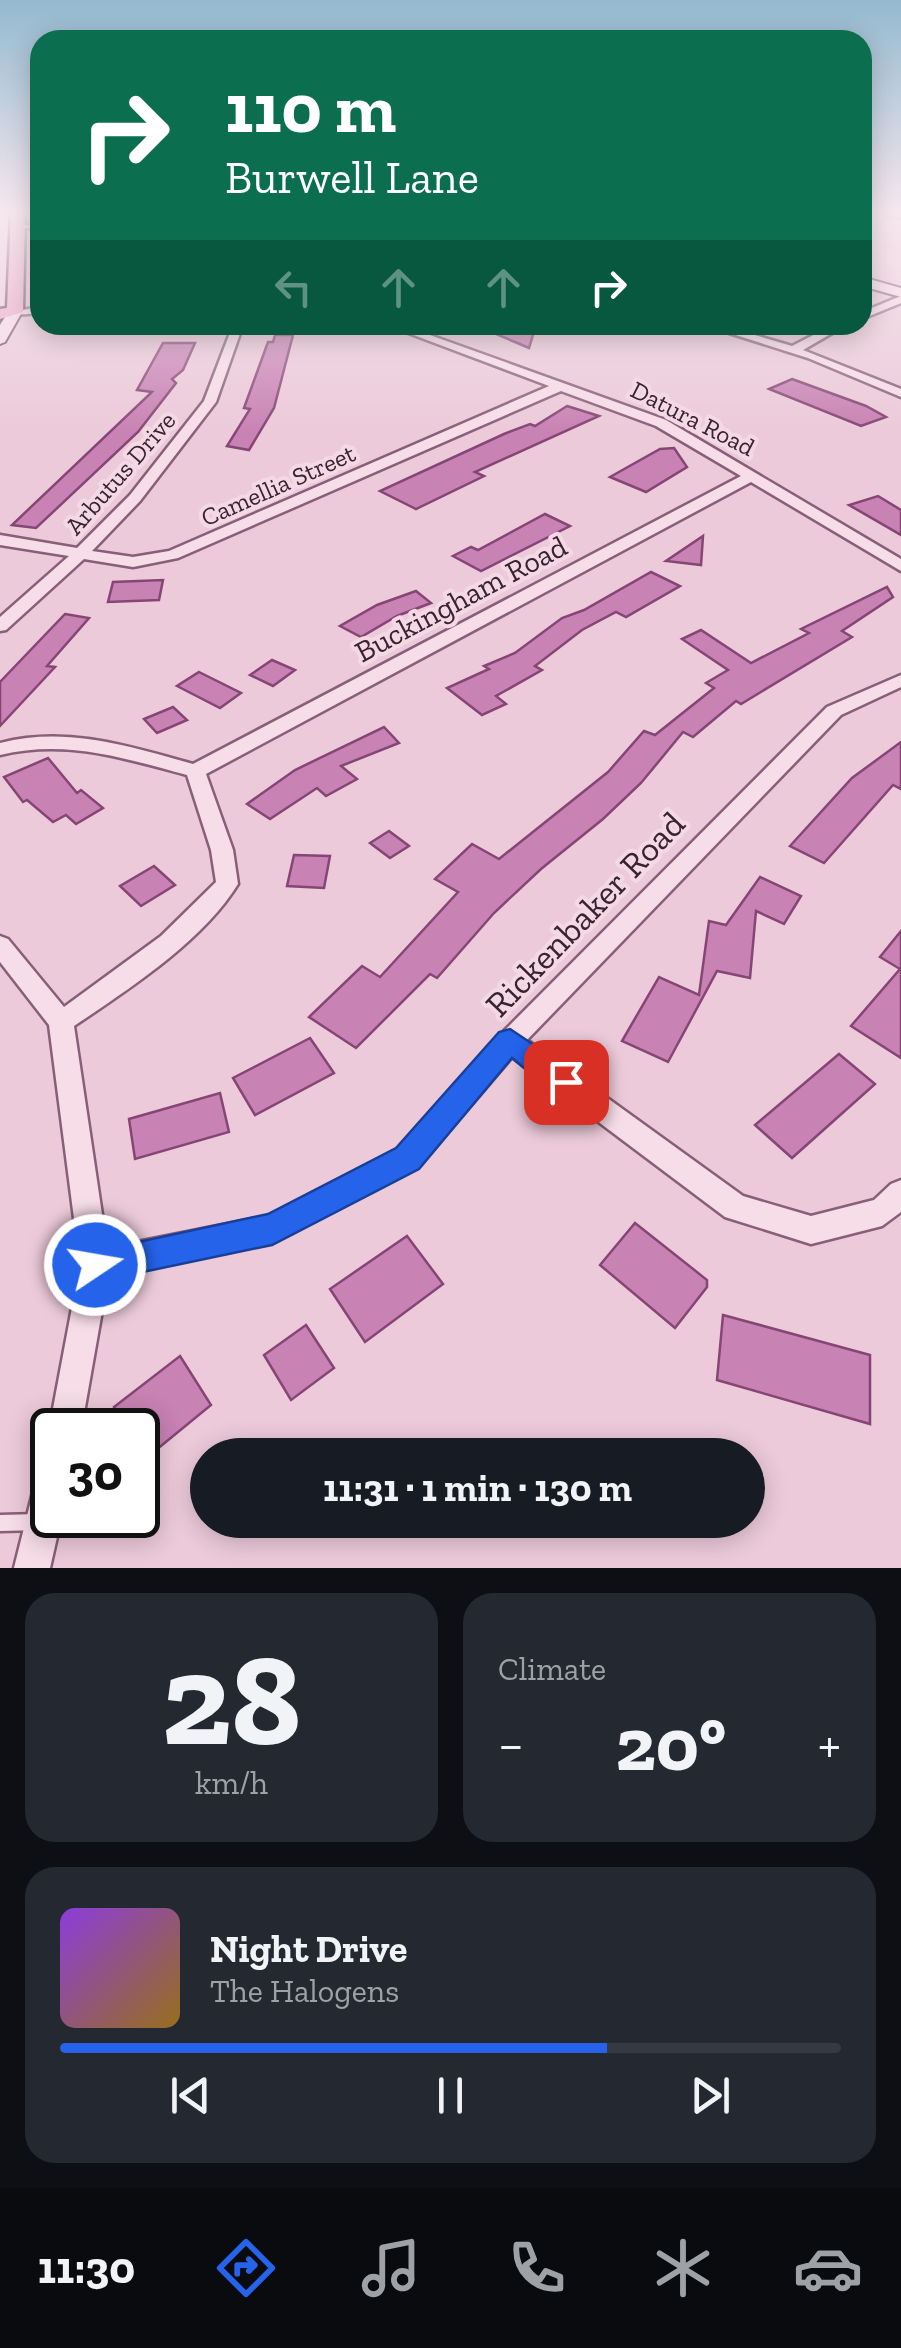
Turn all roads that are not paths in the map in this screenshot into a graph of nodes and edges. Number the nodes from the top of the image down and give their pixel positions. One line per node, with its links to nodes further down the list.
1 (13, 286): 5 (main road)
2 (877, 286): 3 (main road)
3 (901, 296): 4 (street)
4 (872, 311)
5 (8, 313): 10 (main road)
6 (234, 335): 16 (street, Arbutus Drive)
7 (420, 335): 12 (street, Datura Road)
8 (743, 335): 11 (street)
9 (822, 335): 11 (street)
10 (0, 340)
11 (793, 350): 13 (street)
12 (562, 385): 14 (street, Datura Road); 16 (street, Camellia Street)
13 (901, 393)
14 (752, 476): 17 (street, Datura Road); 21 (street, Buckingham Road)
15 (0, 540): 16 (street, Camellia Street)
16 (79, 555): 18 (street, Arbutus Drive)
17 (901, 566)
18 (0, 626)
19 (901, 680): 24 (street, Rickenbaker Road)
20 (0, 749): 21 (street)
21 (195, 771): 23 (street)
22 (0, 945): 23 (street)
23 (61, 1022): 26 (street)
24 (510, 1041): 25 (street); 26 (street, Rickenbaker Road)
25 (901, 1193)
26 (95, 1265): 27 (street)
27 (69, 1408)
28 (30, 1523): 29 (lane)
29 (0, 1524)
30 (39, 1538): 31 (street)
31 (32, 1568)

